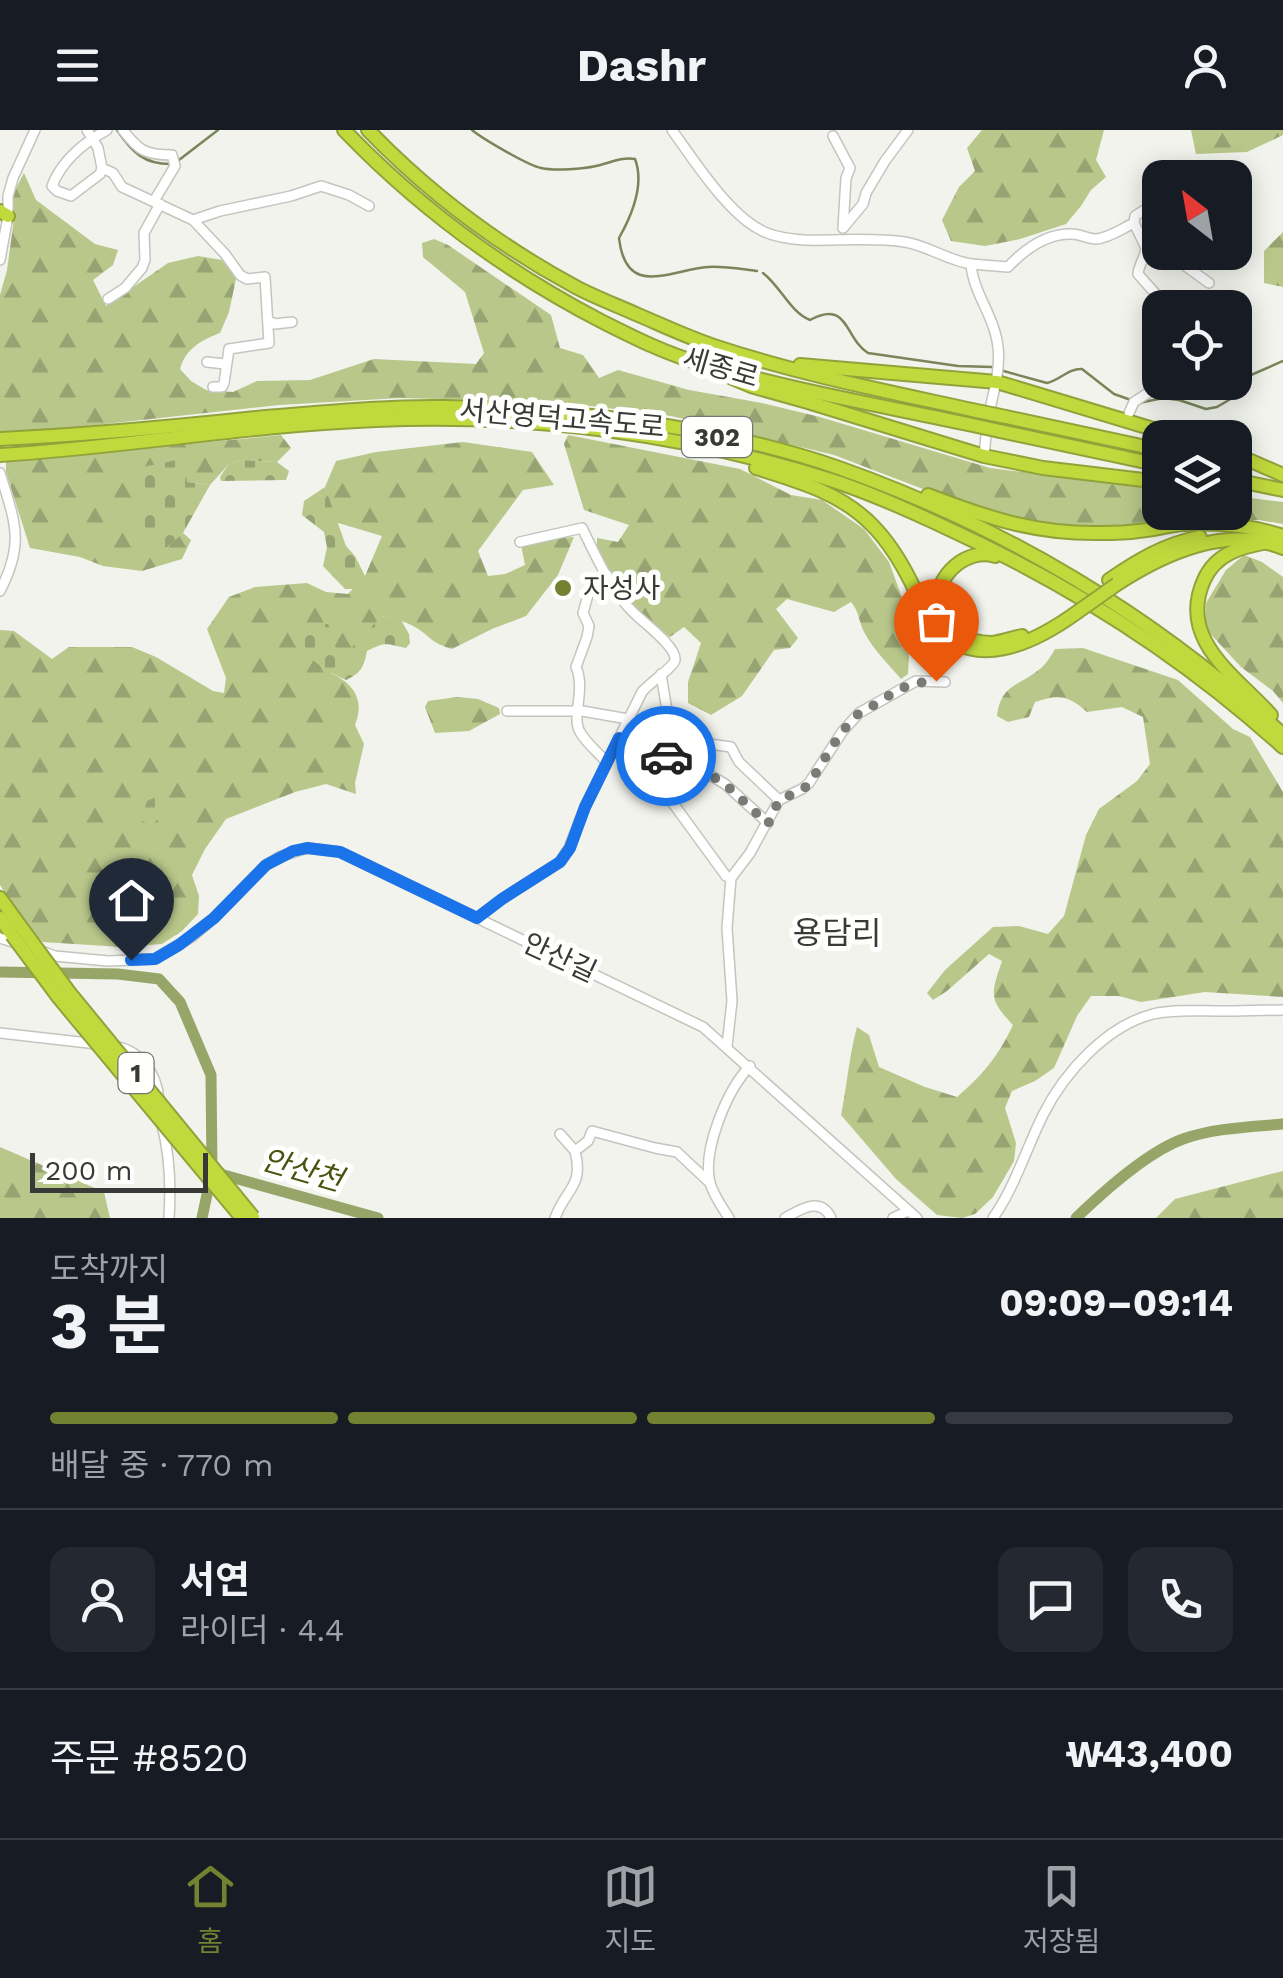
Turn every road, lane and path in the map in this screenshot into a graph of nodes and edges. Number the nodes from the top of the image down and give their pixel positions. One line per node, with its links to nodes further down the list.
1 (35, 130): 14 (street)
2 (107, 130): 8 (street)
3 (123, 130): 11 (street)
4 (344, 130): 31 (highway, 세종로)
5 (368, 130): 29 (highway, 세종로)
6 (672, 130): 18 (street)
7 (908, 130): 17 (street)
8 (90, 134): 10 (street); 10 (street)
9 (833, 136): 17 (street)
10 (102, 168): 11 (street)
11 (156, 203): 15 (street); 26 (street)
12 (369, 206): 15 (street)
13 (1142, 212): 16 (street)
14 (4, 213): 20 (street)
15 (193, 220): 27 (street)
16 (1134, 223): 19 (street); 22 (street)
17 (843, 228): 18 (street)
18 (840, 240): 22 (street)
19 (1142, 240)
20 (0, 260)
21 (1142, 263): 25 (street)
22 (970, 264): 33 (street)
23 (1191, 270): 24 (street)
24 (1209, 284)
25 (1152, 290)
26 (108, 299)
27 (268, 321): 28 (street); 32 (street)
28 (292, 322)
29 (751, 358): 33 (highway); 41 (highway, 세종로, bridge)
30 (207, 362): 32 (street)
31 (697, 363): 43 (highway); 44 (highway, 세종로, bridge)
32 (226, 364): 34 (street)
33 (997, 378): 37 (highway); 43 (street)
34 (214, 387)
35 (1142, 397): 36 (street)
36 (1129, 413)
37 (1142, 425)
38 (584, 428): 40 (highway, 서산영덕고속도로 / 302); 57 (highway, 서산영덕고속도로 / 302); 60 (highway)
39 (0, 440): 40 (highway, 서산영덕고속도로 / 302)
40 (74, 443): 42 (highway, 서산영덕고속도로 / 302); 46 (highway, 서산영덕고속도로 / 302)
41 (1142, 446)
42 (0, 454)
43 (984, 456): 50 (highway)
44 (1142, 461)
45 (1252, 461): 49 (highway)
46 (836, 467): 53 (highway); 66 (highway, 서산영덕고속도로 / 302)
47 (1252, 469): 49 (highway)
48 (0, 473): 59 (street)
49 (1283, 475)
50 (1142, 480)
51 (1252, 486): 52 (highway)
52 (1283, 490)
53 (1267, 536): 54 (highway); 56 (highway); 60 (highway, bridge); 66 (highway)
54 (1283, 536)
55 (520, 542): 58 (street)
56 (1283, 548)
57 (1036, 572): 60 (highway); 69 (highway, 서산영덕고속도로 / 302)
58 (607, 575): 61 (street); 64 (street)
59 (2, 585)
60 (1074, 610)
61 (661, 674): 65 (street); 70 (street)
62 (945, 682): 72 (street)
63 (507, 711): 64 (street)
64 (578, 711): 65 (street); 71 (street)
65 (628, 720): 67 (street)
66 (1283, 732)
67 (619, 738): 70 (street); 71 (street)
68 (702, 743): 72 (street)
69 (1283, 747)
70 (679, 761): 73 (street); 74 (street)
71 (606, 763): 77 (street)
72 (779, 800): 73 (street)
73 (768, 824): 74 (street)
74 (730, 878): 81 (street)
75 (0, 898): 78 (highway, 1)
76 (0, 918): 78 (highway, 1)
77 (477, 918): 78 (street, 안산길); 81 (street, 안산길)
78 (11, 933): 88 (highway, 1, bridge)
79 (1283, 1010): 94 (street)
80 (0, 1033): 87 (street)
81 (728, 1046): 82 (street, 안산길)
82 (750, 1066): 85 (street); 86 (street, 안산길)
83 (560, 1134): 84 (street)
84 (575, 1150): 85 (street); 89 (street)
85 (710, 1183): 90 (street)
86 (913, 1214): 93 (street)
87 (169, 1218)
88 (250, 1218)
89 (554, 1218)
90 (729, 1218)
91 (785, 1218): 92 (street)
92 (831, 1218)
93 (893, 1218)
94 (993, 1218)

